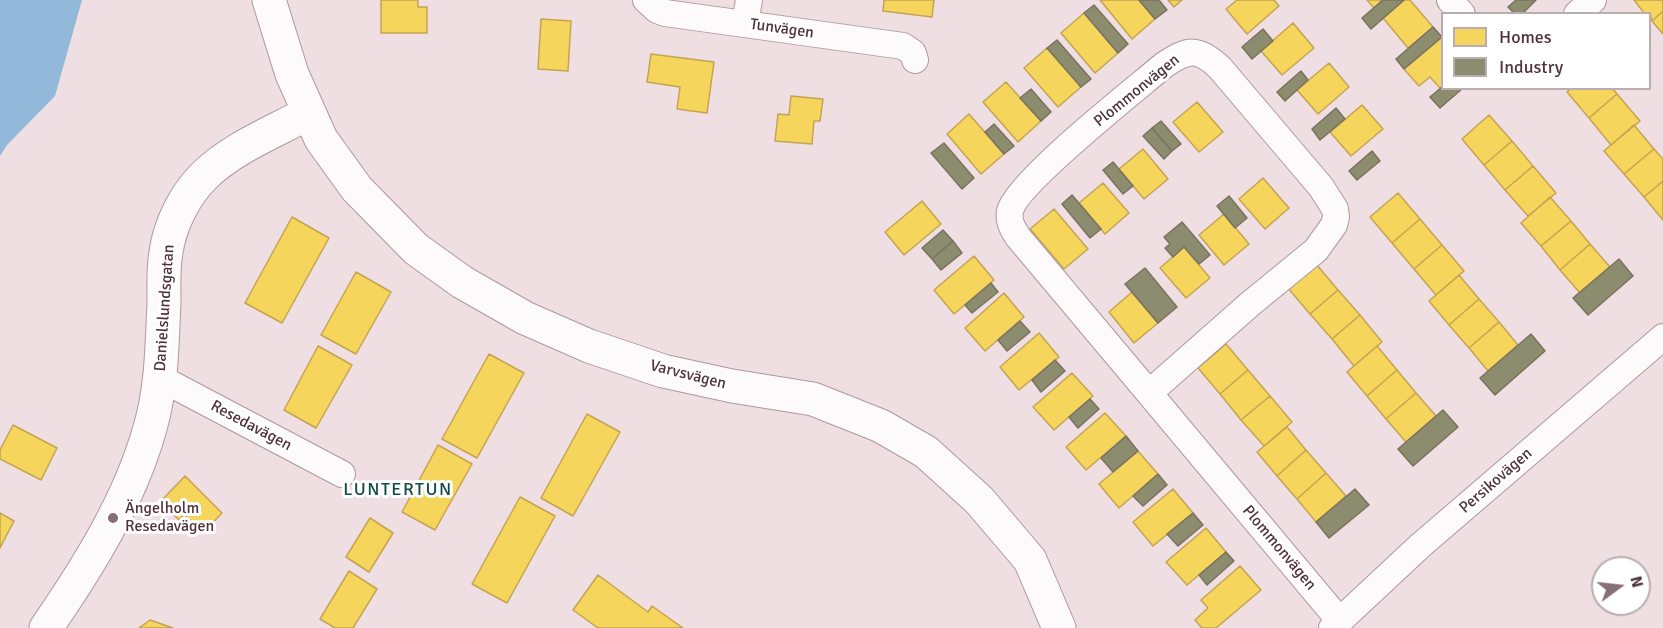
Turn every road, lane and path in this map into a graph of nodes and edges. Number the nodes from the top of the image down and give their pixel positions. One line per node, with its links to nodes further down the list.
1 (268, 0): 9 (street)
2 (646, 0): 5 (street, Tunvägen)
3 (1450, 0): 6 (street)
4 (1593, 0): 7 (street)
5 (747, 12): 8 (street, Tunvägen)
6 (1460, 12)
7 (1579, 12)
8 (915, 60)
9 (308, 113): 11 (street, Danielslundsgatan); 16 (street, Varvsvägen)
10 (1663, 337): 14 (street, Persikovägen)
11 (160, 378): 13 (street, Resedavägen); 15 (street, Danielslundsgatan)
12 (1149, 393): 12 (street, Plommonvägen); 14 (street, Plommonvägen)
13 (342, 474)
14 (1336, 624)
15 (46, 628)
16 (1059, 628)

